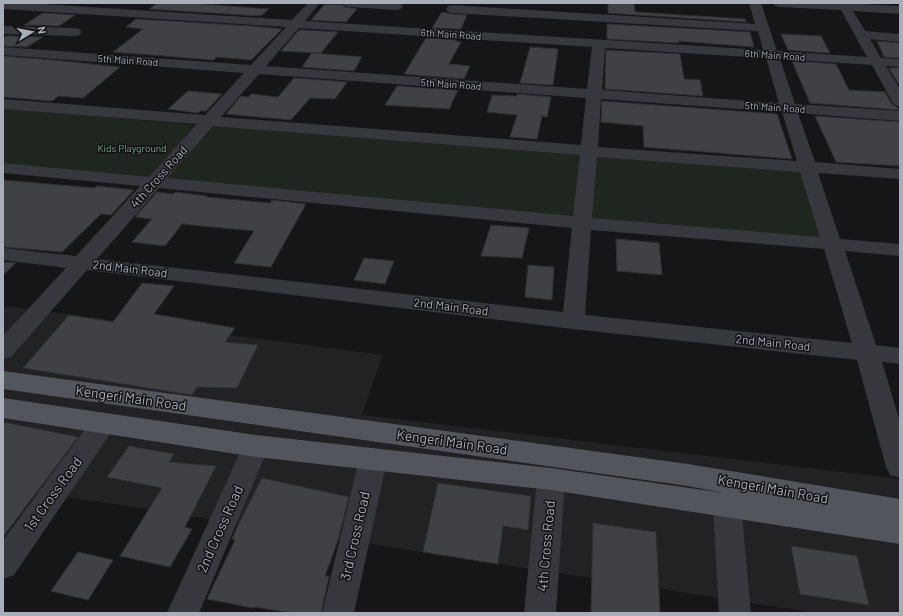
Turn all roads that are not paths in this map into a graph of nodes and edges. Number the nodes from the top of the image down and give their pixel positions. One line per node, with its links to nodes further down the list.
1 (314, 3): 14 (street, 4th Cross Road)
2 (349, 3): 7 (street)
3 (779, 3): 10 (street)
4 (26, 4): 5 (street, 6th Main Road); 12 (street); 14 (street, 6th Main Road)
5 (3, 5)
6 (866, 5): 9 (street); 10 (street)
7 (398, 6)
8 (454, 6): 11 (street); 17 (street)
9 (900, 10)
10 (848, 12): 13 (street); 18 (street)
11 (754, 13): 22 (street)
12 (3, 18)
13 (900, 20)
14 (296, 24): 17 (street, 6th Main Road); 25 (street, 4th Cross Road)
15 (3, 30): 16 (street)
16 (76, 32)
17 (438, 33): 20 (street, 6th Main Road)
18 (863, 35): 19 (street); 23 (street)
19 (900, 38)
20 (599, 44): 22 (street, 6th Main Road); 27 (street)
21 (3, 51): 25 (street, 5th Main Road)
22 (772, 55): 23 (street, 6th Main Road); 30 (street)
23 (878, 62): 24 (street, 6th Main Road); 26 (street)
24 (900, 63)
25 (256, 68): 27 (street, 5th Main Road); 32 (street, 4th Cross Road)
26 (896, 89): 28 (street)
27 (595, 95): 30 (street, 5th Main Road); 33 (street)
28 (900, 102)
29 (3, 104): 32 (street)
30 (789, 108): 31 (street, 5th Main Road); 34 (street)
31 (900, 116)
32 (208, 122): 33 (street); 37 (street, 4th Cross Road)
33 (589, 151): 34 (street); 38 (street)
34 (807, 166): 36 (street); 39 (street)
35 (3, 168): 37 (street)
36 (900, 174)
37 (154, 182): 38 (street); 42 (street, 4th Cross Road)
38 (582, 223): 39 (street); 43 (street)
39 (832, 244): 40 (street); 45 (street)
40 (900, 250)
41 (3, 254): 42 (street, 2nd Main Road)
42 (82, 263): 43 (street, 2nd Main Road); 44 (street, 4th Cross Road)
43 (573, 321): 45 (street, 2nd Main Road)
44 (3, 351)
45 (867, 353): 46 (street, 2nd Main Road); 52 (street)
46 (900, 356)
47 (3, 380): 55 (main road, Kengeri Main Road)
48 (3, 408): 49 (main road, Kengeri Main Road)
49 (103, 424): 50 (main road, Kengeri Main Road); 57 (street, 1st Cross Road)
50 (256, 446): 51 (main road, Kengeri Main Road); 58 (street, 2nd Cross Road)
51 (373, 460): 53 (main road, Kengeri Main Road); 59 (street, 3rd Cross Road)
52 (900, 467)
53 (551, 479): 54 (main road, Kengeri Main Road); 60 (street, 4th Cross Road)
54 (727, 505): 56 (main road, Kengeri Main Road); 61 (street)
55 (900, 511)
56 (900, 531)
57 (3, 564)
58 (183, 613)
59 (338, 613)
60 (540, 613)
61 (735, 613)

